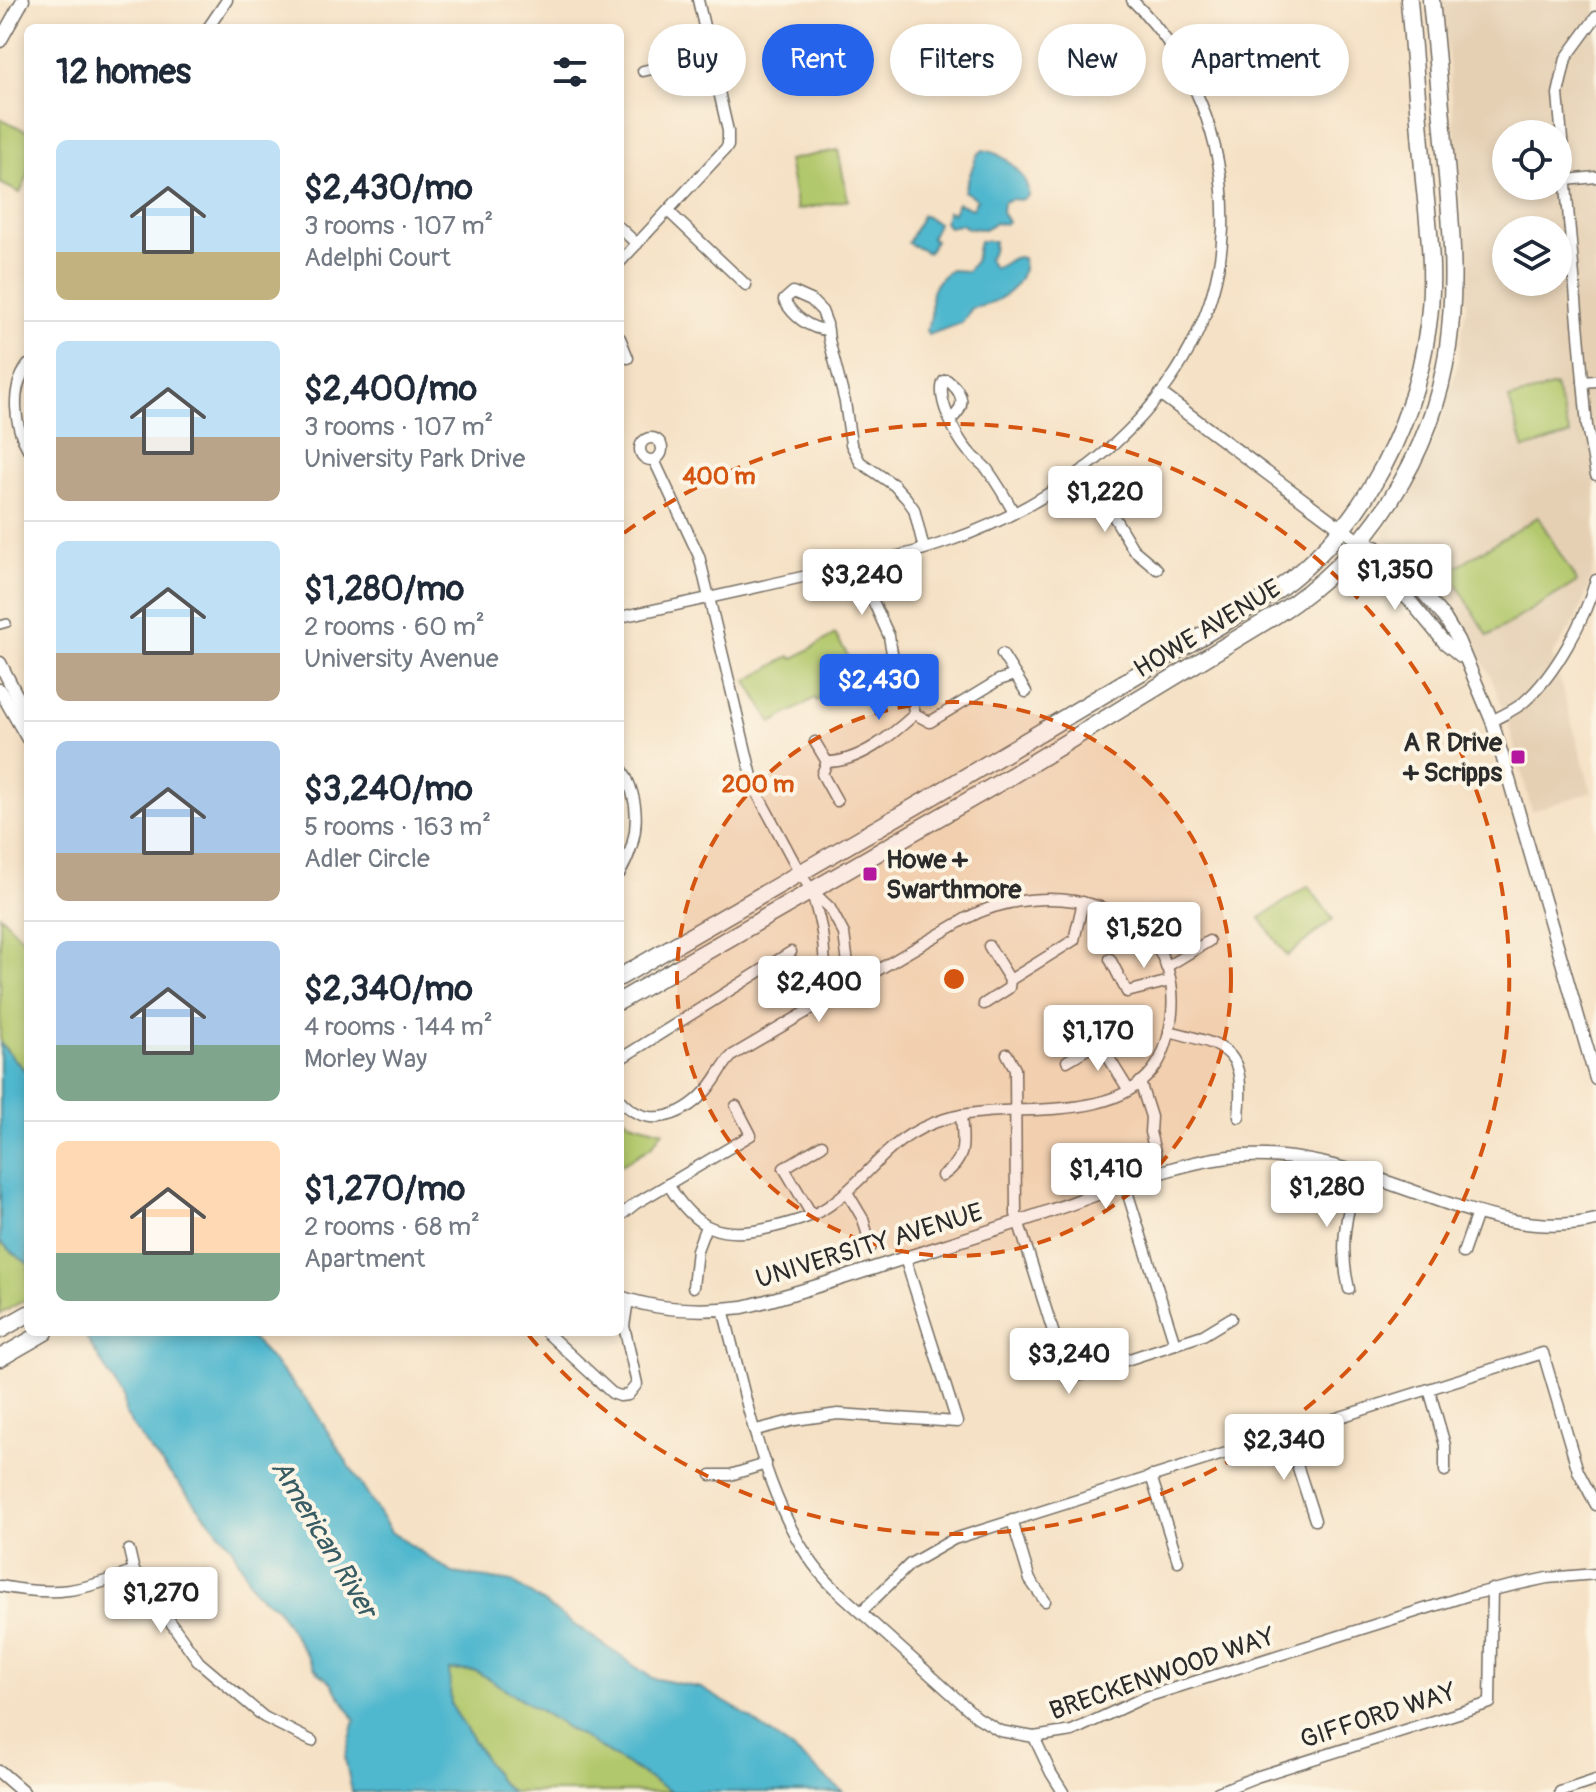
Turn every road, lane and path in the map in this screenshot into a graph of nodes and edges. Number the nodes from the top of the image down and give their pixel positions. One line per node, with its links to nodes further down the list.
1 (23, 0): 10 (street)
2 (227, 0): 8 (street)
3 (698, 0): 9 (street)
4 (1132, 0): 29 (street)
5 (1409, 0): 36 (main road, HOWE AVENUE)
6 (1431, 0): 37 (main road, HOWE AVENUE)
7 (1596, 17): 14 (street)
8 (211, 24)
9 (704, 24)
10 (0, 41)
11 (648, 70): 12 (street)
12 (643, 71)
13 (720, 96): 18 (street)
14 (1562, 120)
15 (1596, 177): 16 (street)
16 (1572, 179)
17 (1568, 200): 28 (street)
18 (668, 211): 20 (street); 22 (street)
19 (624, 232): 20 (street)
20 (637, 244): 21 (street)
21 (624, 258)
22 (746, 285)
23 (828, 330): 38 (street)
24 (624, 348): 25 (street)
25 (628, 358)
26 (24, 370): 31 (street)
27 (1596, 381): 28 (street)
28 (1583, 382): 34 (street)
29 (1161, 394): 33 (street); 36 (street)
30 (950, 420): 35 (street)
31 (24, 436)
32 (654, 460): 42 (street)
33 (1085, 468): 35 (street); 40 (street)
34 (1596, 475)
35 (1014, 513): 38 (street)
36 (1342, 529): 37 (street); 58 (main road, HOWE AVENUE)
37 (1361, 543): 51 (street); 59 (main road, HOWE AVENUE)
38 (924, 549): 39 (street)
39 (861, 564): 42 (street); 50 (street)
40 (1157, 569)
41 (1596, 580): 51 (street)
42 (709, 598): 43 (street); 58 (street)
43 (624, 616)
44 (1002, 654): 46 (street)
45 (0, 663): 49 (street)
46 (1015, 675): 48 (street); 50 (street)
47 (0, 690): 52 (street)
48 (1026, 692)
49 (24, 710)
50 (915, 714): 54 (street)
51 (1492, 721): 77 (street)
52 (24, 732)
53 (815, 742): 54 (street)
54 (827, 762): 56 (street)
55 (624, 774): 57 (street)
56 (837, 801)
57 (624, 865)
58 (800, 873): 59 (street); 66 (main road, HOWE AVENUE)
59 (812, 891): 69 (street); 70 (street); 71 (main road, HOWE AVENUE)
60 (1083, 902): 65 (street); 67 (street); 69 (street)
61 (1209, 941): 65 (street)
62 (989, 946): 67 (street)
63 (791, 952): 75 (street)
64 (1110, 959): 68 (street)
65 (1166, 967): 68 (street)
66 (624, 975)
67 (1010, 980): 72 (street)
68 (1170, 981): 73 (street)
69 (851, 986): 70 (street)
70 (830, 997): 80 (street)
71 (624, 999)
72 (984, 1004)
73 (1169, 1031): 78 (street); 84 (street)
74 (1007, 1054): 82 (street)
75 (624, 1056)
76 (1067, 1061): 79 (street)
77 (1596, 1079)
78 (1140, 1082): 79 (street); 86 (street)
79 (1128, 1089): 82 (street)
80 (624, 1103)
81 (736, 1106): 89 (street)
82 (1015, 1111): 83 (street); 96 (street)
83 (961, 1115): 88 (street); 91 (street)
84 (1239, 1117)
85 (822, 1145): 94 (street)
86 (1156, 1156)
87 (1360, 1173): 90 (street, UNIVERSITY AVENUE); 93 (street, UNIVERSITY AVENUE); 102 (street)
88 (942, 1176)
89 (668, 1184): 92 (street); 97 (street)
90 (1125, 1185): 96 (street, UNIVERSITY AVENUE); 112 (street)
91 (847, 1192): 94 (street); 98 (street)
92 (624, 1213)
93 (1477, 1213): 95 (street, UNIVERSITY AVENUE); 99 (street)
94 (812, 1215): 97 (street)
95 (1596, 1220)
96 (1018, 1222): 100 (street, UNIVERSITY AVENUE); 112 (street)
97 (706, 1226): 101 (street)
98 (871, 1247)
99 (1463, 1253)
100 (905, 1258): 104 (street, UNIVERSITY AVENUE); 115 (street)
101 (693, 1287)
102 (1349, 1289)
103 (624, 1298): 104 (street, UNIVERSITY AVENUE); 108 (street)
104 (723, 1309): 115 (street, BRECKENWOOD WAY)
105 (24, 1316): 109 (main road)
106 (1231, 1318): 112 (street)
107 (624, 1326): 111 (street)
108 (624, 1326)
109 (0, 1330)
110 (38, 1336): 113 (main road)
111 (550, 1336)
112 (1175, 1344)
113 (0, 1358)
114 (1429, 1389): 116 (street); 118 (street); 121 (street)
115 (756, 1430): 117 (street, BRECKENWOOD WAY)
116 (1287, 1434): 120 (street); 123 (street)
117 (766, 1464): 119 (street); 131 (street, BRECKENWOOD WAY)
118 (1445, 1471)
119 (711, 1475)
120 (1151, 1476): 122 (street); 125 (street)
121 (1596, 1505)
122 (1012, 1520): 130 (street); 131 (street)
123 (1315, 1520)
124 (129, 1550): 126 (street)
125 (1178, 1561)
126 (134, 1571): 128 (street); 133 (street)
127 (1596, 1574): 129 (street, BRECKENWOOD WAY)
128 (0, 1586)
129 (1492, 1589): 132 (street, BRECKENWOOD WAY); 138 (street, GIFFORD WAY)
130 (1045, 1601)
131 (861, 1612): 132 (street, BRECKENWOOD WAY)
132 (1034, 1737): 137 (street)
133 (312, 1741)
134 (0, 1772): 136 (street)
135 (1596, 1780): 139 (street)
136 (23, 1792)
137 (1063, 1792)
138 (1218, 1792)
139 (1560, 1792)

